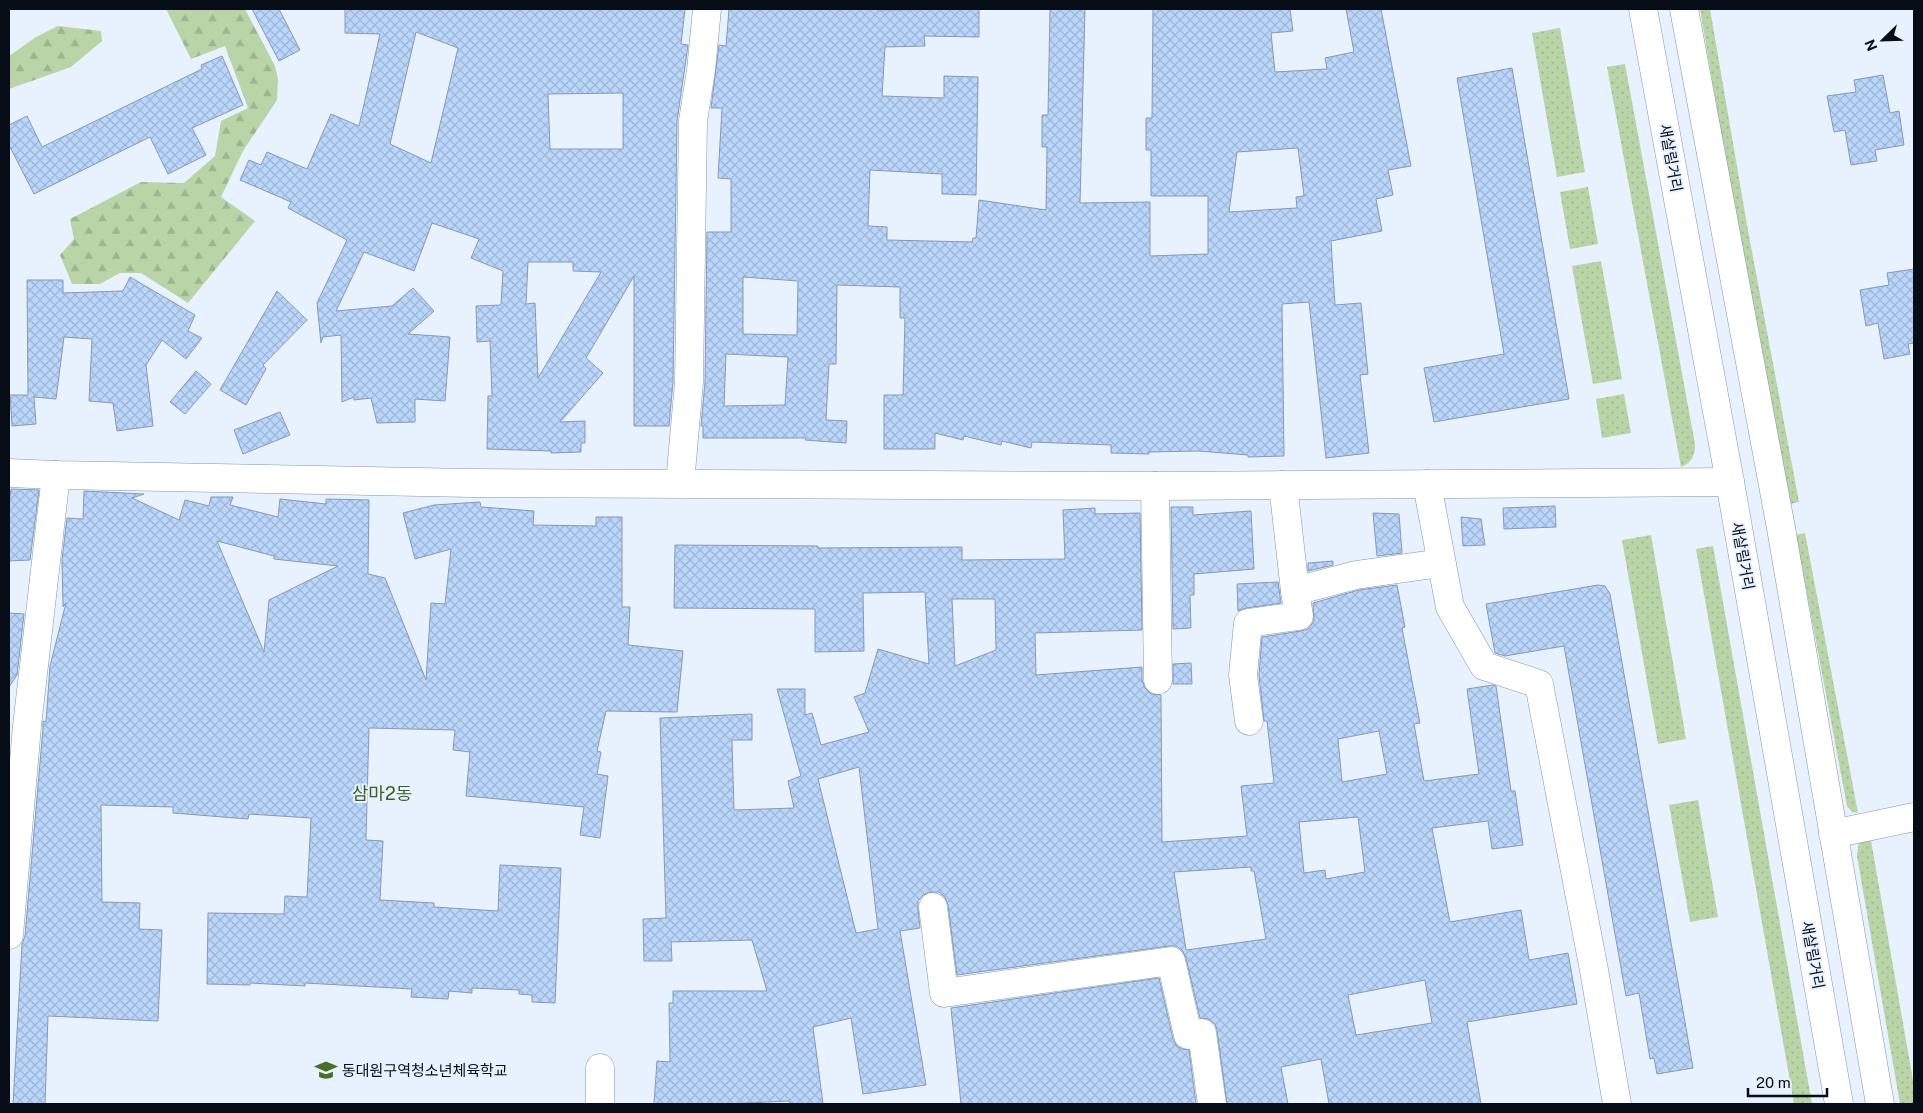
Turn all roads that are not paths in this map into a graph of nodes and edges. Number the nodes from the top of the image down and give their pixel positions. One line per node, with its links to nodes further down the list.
1 (707, 9): 7 (street)
2 (1643, 9): 6 (street, 새살림거리)
3 (1684, 9): 16 (street)
4 (9, 473): 5 (street)
5 (56, 475): 7 (street); 18 (street)
6 (1730, 482): 8 (street); 23 (street, 새살림거리)
7 (680, 483): 10 (street)
8 (1427, 484): 9 (street); 11 (street)
9 (1283, 485): 10 (street); 12 (street)
10 (1154, 486): 13 (street)
11 (1441, 563): 12 (street); 22 (street)
12 (1295, 591): 14 (street)
13 (1158, 680)
14 (1249, 721)
15 (1914, 817): 16 (street)
16 (1833, 834): 24 (street)
17 (933, 907): 21 (street)
18 (9, 935)
19 (600, 1068): 20 (street)
20 (600, 1104)
21 (1212, 1104)
22 (1617, 1104)
23 (1840, 1104)
24 (1880, 1104)

